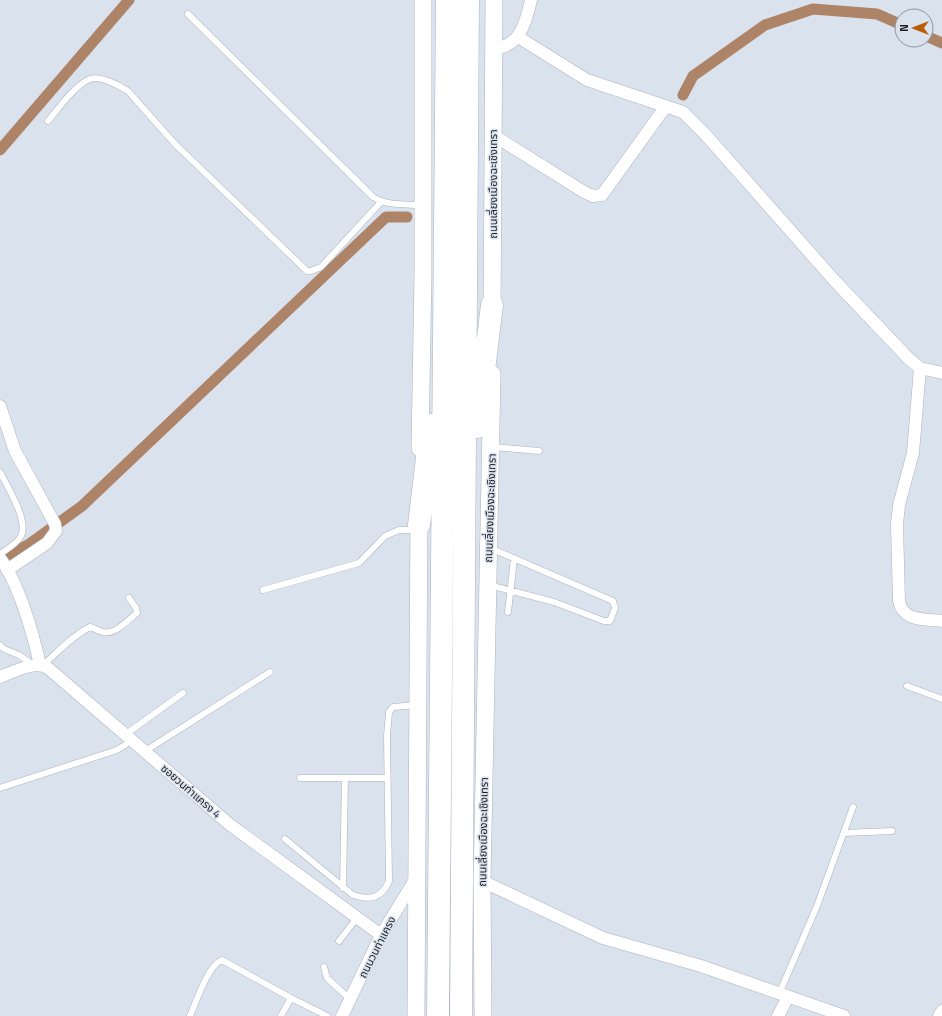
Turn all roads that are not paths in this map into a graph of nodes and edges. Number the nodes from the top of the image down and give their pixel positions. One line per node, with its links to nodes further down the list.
1 (423, 0): 13 (main road)
2 (447, 0): 15 (highway)
3 (468, 0): 22 (highway, ถนนเลี่ยงเมืองฉะเชิงเทรา)
4 (494, 0): 8 (main road, ถนนเลี่ยงเมืองฉะเชิงเทรา)
5 (531, 0): 7 (street)
6 (188, 14): 12 (lane)
7 (518, 38): 8 (street); 9 (street)
8 (493, 48): 11 (main road, ถนนเลี่ยงเมืองฉะเชิงเทรา)
9 (666, 106): 11 (street); 16 (street)
10 (48, 121): 12 (lane)
11 (493, 135): 14 (main road, ถนนเลี่ยงเมืองฉะเชิงเทรา)
12 (381, 202): 13 (lane)
13 (423, 205): 23 (main road)
14 (492, 305): 19 (main road, ถนนเลี่ยงเมืองฉะเชิงเทรา); 22 (highway)
15 (444, 314): 23 (highway); 69 (highway)
16 (920, 368): 17 (street); 34 (street)
17 (942, 373)
18 (0, 406): 28 (street)
19 (491, 447): 20 (lane); 24 (main road, ถนนเลี่ยงเมืองฉะเชิงเทรา)
20 (539, 450)
21 (0, 472): 25 (lane)
22 (464, 526): 70 (highway, ถนนเลี่ยงเมืองฉะเชิงเทรา)
23 (419, 528): 31 (lane); 42 (main road)
24 (489, 547): 27 (lane); 29 (main road, ถนนเลี่ยงเมืองฉะเชิงเทรา)
25 (0, 554)
26 (0, 558): 28 (street)
27 (514, 559): 30 (lane); 30 (lane)
28 (7, 570): 36 (street)
29 (488, 584): 30 (lane); 54 (main road, ถนนเลี่ยงเมืองฉะเชิงเทรา)
30 (510, 589): 33 (lane)
31 (263, 590)
32 (129, 598): 36 (lane)
33 (508, 612)
34 (942, 621)
35 (0, 645): 36 (lane)
36 (38, 665): 38 (street); 43 (street, ซอยวนท่าแครง 4)
37 (270, 672): 44 (lane)
38 (0, 677)
39 (907, 686): 41 (lane)
40 (183, 693): 43 (lane)
41 (942, 699)
42 (416, 705): 47 (lane); 53 (main road)
43 (129, 737): 44 (street, ซอยวนท่าแครง 4); 48 (lane)
44 (145, 751): 56 (street, ซอยวนท่าแครง 4)
45 (300, 778): 46 (lane)
46 (345, 778): 47 (lane); 55 (lane)
47 (387, 778): 55 (lane)
48 (0, 788)
49 (853, 807): 51 (lane)
50 (892, 831): 51 (lane)
51 (844, 833): 60 (lane)
52 (285, 839): 55 (lane)
53 (415, 880): 57 (street, ถนนวนท่าแครง); 68 (main road)
54 (482, 881): 60 (street); 71 (main road, ถนนเลี่ยงเมืองฉะเชิงเทรา)
55 (343, 888)
56 (356, 918): 57 (street, ซอยวนท่าแครง 4); 58 (lane)
57 (381, 935): 62 (street, ถนนวนท่าแครง)
58 (339, 941)
59 (324, 967): 62 (lane)
60 (783, 996): 72 (street); 73 (street)
61 (291, 998): 64 (lane); 65 (lane); 66 (lane)
62 (350, 1000): 67 (street, ถนนวนท่าแครง)
63 (942, 1011): 74 (street)
64 (190, 1016)
65 (281, 1016)
66 (327, 1016)
67 (342, 1016)
68 (416, 1016)
69 (438, 1016)
70 (460, 1016)
71 (482, 1016)
72 (778, 1016)
73 (844, 1016)
74 (939, 1016)

